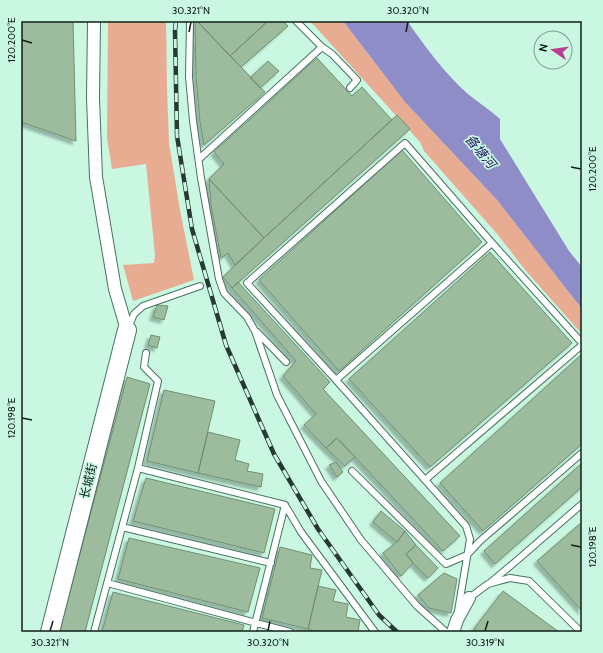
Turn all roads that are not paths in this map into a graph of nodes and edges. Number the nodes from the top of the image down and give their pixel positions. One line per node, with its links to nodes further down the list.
1 (94, 21): 9 (street)
2 (190, 21): 6 (lane)
3 (296, 21): 4 (lane)
4 (322, 47): 5 (lane); 6 (lane)
5 (350, 88)
6 (199, 159): 10 (lane)
7 (492, 243): 11 (lane); 14 (lane); 14 (lane)
8 (200, 286): 9 (lane)
9 (127, 330): 29 (street, 长城街)
10 (255, 331): 13 (lane); 34 (lane)
11 (582, 344): 18 (lane)
12 (146, 353): 16 (lane)
13 (286, 362)
14 (336, 380): 18 (lane)
15 (582, 453): 22 (lane)
16 (138, 468): 20 (lane); 21 (lane)
17 (352, 471): 22 (lane)
18 (425, 480): 22 (lane)
19 (582, 504): 25 (lane)
20 (285, 505): 23 (lane); 33 (lane)
21 (122, 527): 23 (lane); 24 (lane)
22 (467, 555): 27 (lane)
23 (270, 563): 28 (lane)
24 (107, 583): 28 (lane); 30 (lane)
25 (488, 584): 26 (lane); 36 (lane)
26 (469, 598): 27 (street)
27 (457, 620): 35 (street)
28 (256, 622): 31 (lane); 32 (lane)
29 (50, 632)
30 (94, 632)
31 (253, 632)
32 (290, 632)
33 (375, 632)
34 (446, 632)
35 (453, 632)
36 (581, 632)

